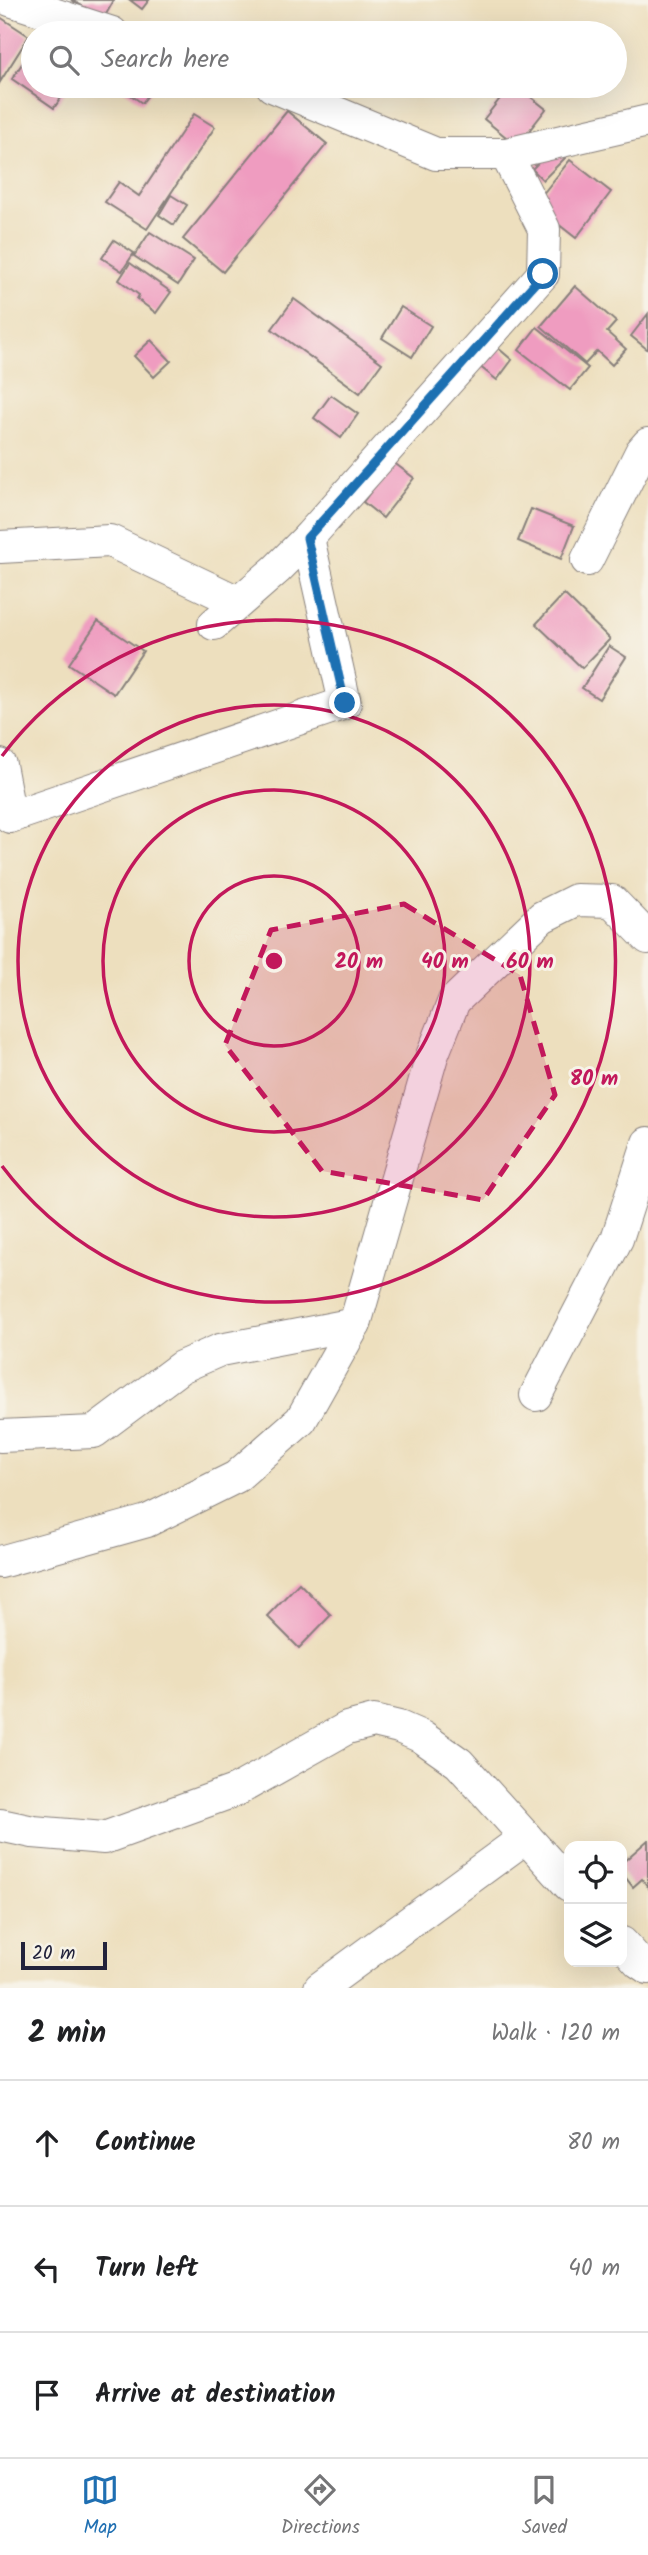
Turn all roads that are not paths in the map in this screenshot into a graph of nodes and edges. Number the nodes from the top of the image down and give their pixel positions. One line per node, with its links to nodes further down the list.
1 (10, 0): 2 (street)
2 (75, 21)
3 (301, 98): 5 (street)
4 (648, 121): 5 (street)
5 (506, 154): 7 (street)
6 (648, 444): 9 (street)
7 (307, 538): 10 (street); 12 (street)
8 (0, 547): 10 (street)
9 (587, 560)
10 (239, 602): 11 (street)
11 (214, 624)
12 (0, 765)
13 (648, 938): 15 (street)
14 (648, 1143): 16 (street)
15 (355, 1324): 17 (street); 18 (street)
16 (536, 1395)
17 (0, 1436)
18 (0, 1562)
19 (0, 1825): 20 (street)
20 (526, 1837): 21 (street); 24 (street)
21 (564, 1879)
22 (627, 1949): 23 (street)
23 (648, 1968)
24 (320, 1988)

